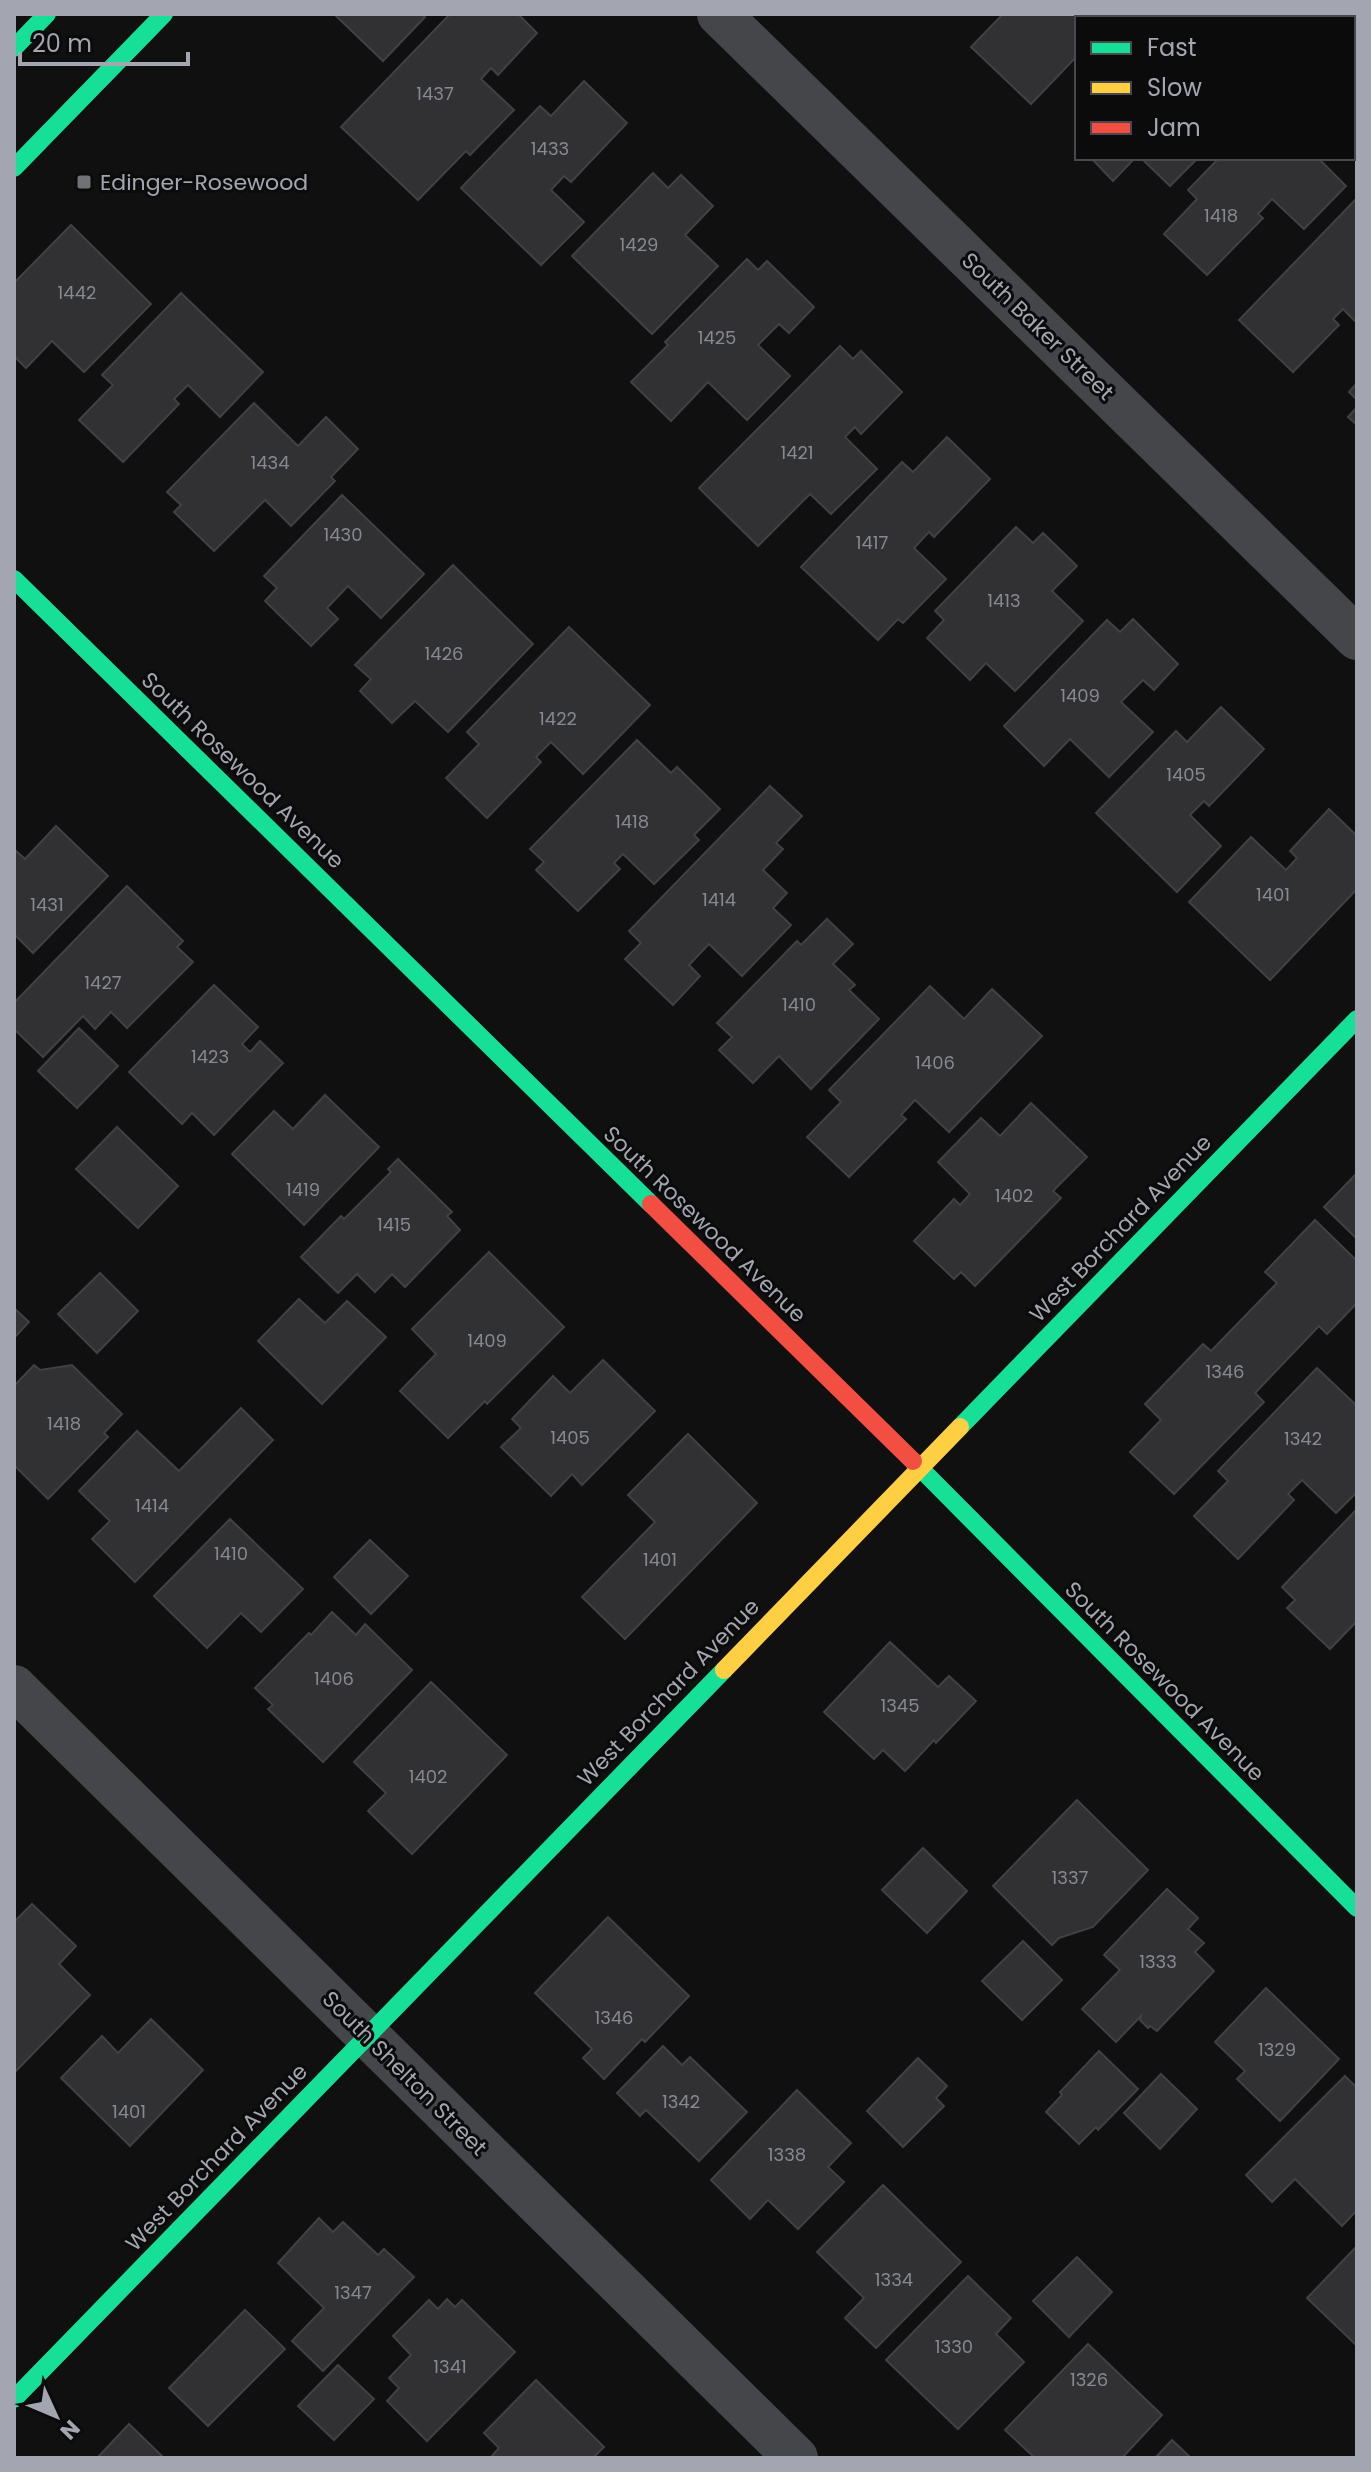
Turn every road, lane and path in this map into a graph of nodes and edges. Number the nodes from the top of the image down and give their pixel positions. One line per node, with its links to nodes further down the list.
1 (47, 14): 4 (street)
2 (164, 14): 5 (street)
3 (719, 14): 7 (street, South Baker Street)
4 (14, 48)
5 (14, 168)
6 (14, 579): 9 (street, South Rosewood Avenue)
7 (1357, 638)
8 (1357, 1019): 9 (street, West Borchard Avenue)
9 (920, 1468): 11 (street, South Rosewood Avenue); 12 (street, West Borchard Avenue)
10 (14, 1687): 12 (street, South Shelton Street)
11 (1357, 1908)
12 (368, 2036): 13 (street, West Borchard Avenue); 14 (street, South Shelton Street)
13 (14, 2399)
14 (796, 2458)

